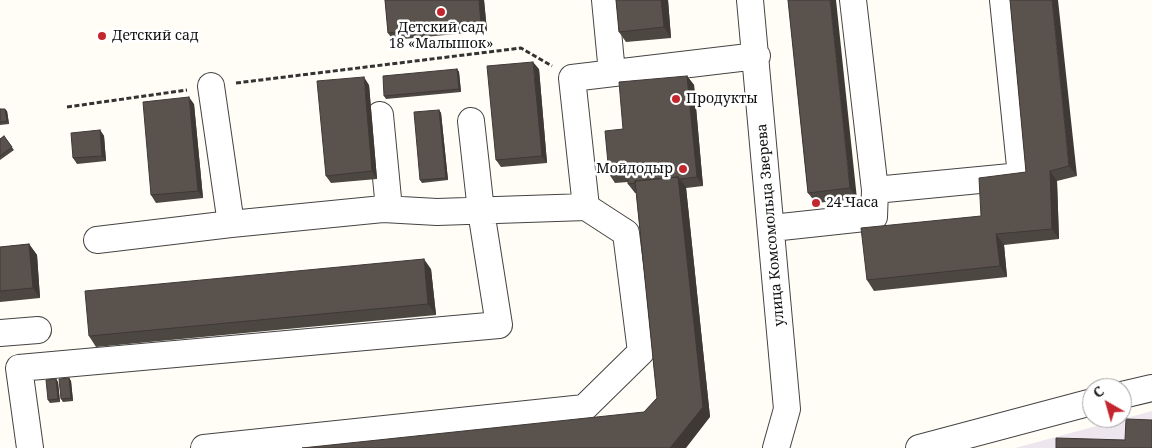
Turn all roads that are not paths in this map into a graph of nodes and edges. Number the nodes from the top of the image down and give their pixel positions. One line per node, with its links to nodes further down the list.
1 (605, 0): 6 (street)
2 (750, 0): 5 (street, улица Комсомольца Зверева)
3 (853, 0): 10 (street)
4 (1003, 0): 10 (street)
5 (757, 56): 6 (street); 15 (street, улица Комсомольца Зверева)
6 (612, 73): 11 (street)
7 (211, 86): 14 (street)
8 (380, 115): 12 (street)
9 (471, 121): 13 (street)
10 (875, 190): 15 (street)
11 (586, 207): 13 (street); 23 (street)
12 (388, 209): 13 (street); 14 (street)
13 (481, 211): 22 (street)
14 (231, 224): 16 (street)
15 (772, 228): 24 (street, улица Комсомольца Зверева)
16 (97, 240)
17 (38, 330): 18 (street)
18 (0, 333)
19 (1152, 388): 20 (street)
20 (1132, 393)
21 (1082, 405): 25 (street)
22 (30, 448)
23 (204, 448)
24 (776, 448)
25 (919, 448)

